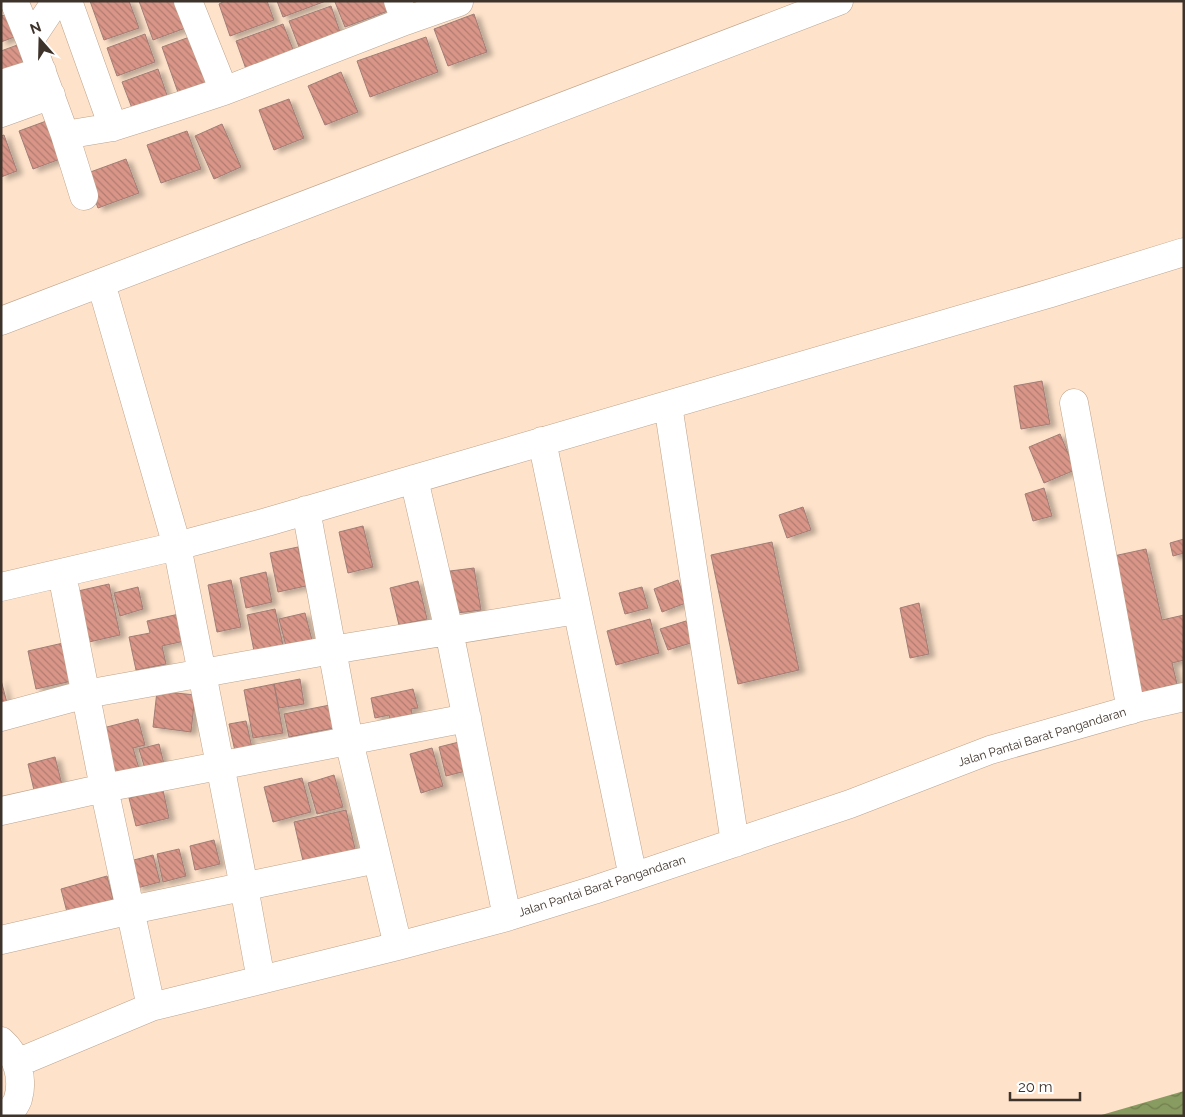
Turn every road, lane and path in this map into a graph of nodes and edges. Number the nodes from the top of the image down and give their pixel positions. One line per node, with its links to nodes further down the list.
1 (14, 1): 8 (street)
2 (56, 1): 8 (street)
3 (68, 1): 13 (street)
4 (188, 1): 11 (street)
5 (839, 1): 17 (street)
6 (459, 2): 7 (street)
7 (401, 11): 11 (street)
8 (30, 40): 9 (street)
9 (46, 83): 10 (street); 12 (street); 14 (street)
10 (1, 84)
11 (224, 91): 13 (street)
12 (1, 113)
13 (113, 127): 14 (street)
14 (65, 135): 15 (street)
15 (84, 196)
16 (1184, 252): 20 (street)
17 (101, 283): 18 (street); 24 (street)
18 (1, 321)
19 (1074, 402): 33 (street)
20 (668, 405): 21 (street); 40 (street)
21 (542, 441): 22 (street); 27 (street)
22 (414, 479): 23 (street); 28 (street)
23 (306, 510): 24 (street); 29 (street)
24 (177, 546): 25 (street); 30 (street)
25 (62, 574): 26 (street); 31 (street)
26 (1, 587)
27 (577, 610): 28 (street); 42 (street)
28 (450, 631): 29 (street); 35 (street)
29 (332, 650): 30 (street); 36 (street)
30 (202, 674): 31 (street); 37 (street)
31 (86, 694): 34 (street); 38 (street)
32 (1184, 697): 33 (street, Jalan Pantai Barat Pangandaran)
33 (1131, 710): 40 (street, Jalan Pantai Barat Pangandaran)
34 (1, 717)
35 (467, 718): 36 (street); 45 (street)
36 (349, 741): 37 (street); 41 (street)
37 (220, 766): 38 (street); 43 (street)
38 (104, 788): 39 (street); 44 (street)
39 (1, 811)
40 (735, 843): 42 (street, Jalan Pantai Barat Pangandaran)
41 (377, 859): 43 (street); 47 (street)
42 (633, 877): 45 (street, Jalan Pantai Barat Pangandaran)
43 (244, 887): 44 (street); 48 (street)
44 (130, 910): 46 (street); 49 (street)
45 (507, 917): 47 (street, Jalan Pantai Barat Pangandaran)
46 (1, 940)
47 (398, 946): 48 (street, Jalan Pantai Barat Pangandaran)
48 (261, 980): 49 (street, Jalan Pantai Barat Pangandaran)
49 (151, 1007): 51 (street, Jalan Pantai Barat Pangandaran)
50 (1, 1041): 51 (street)
51 (17, 1063): 52 (street)
52 (8, 1116)

